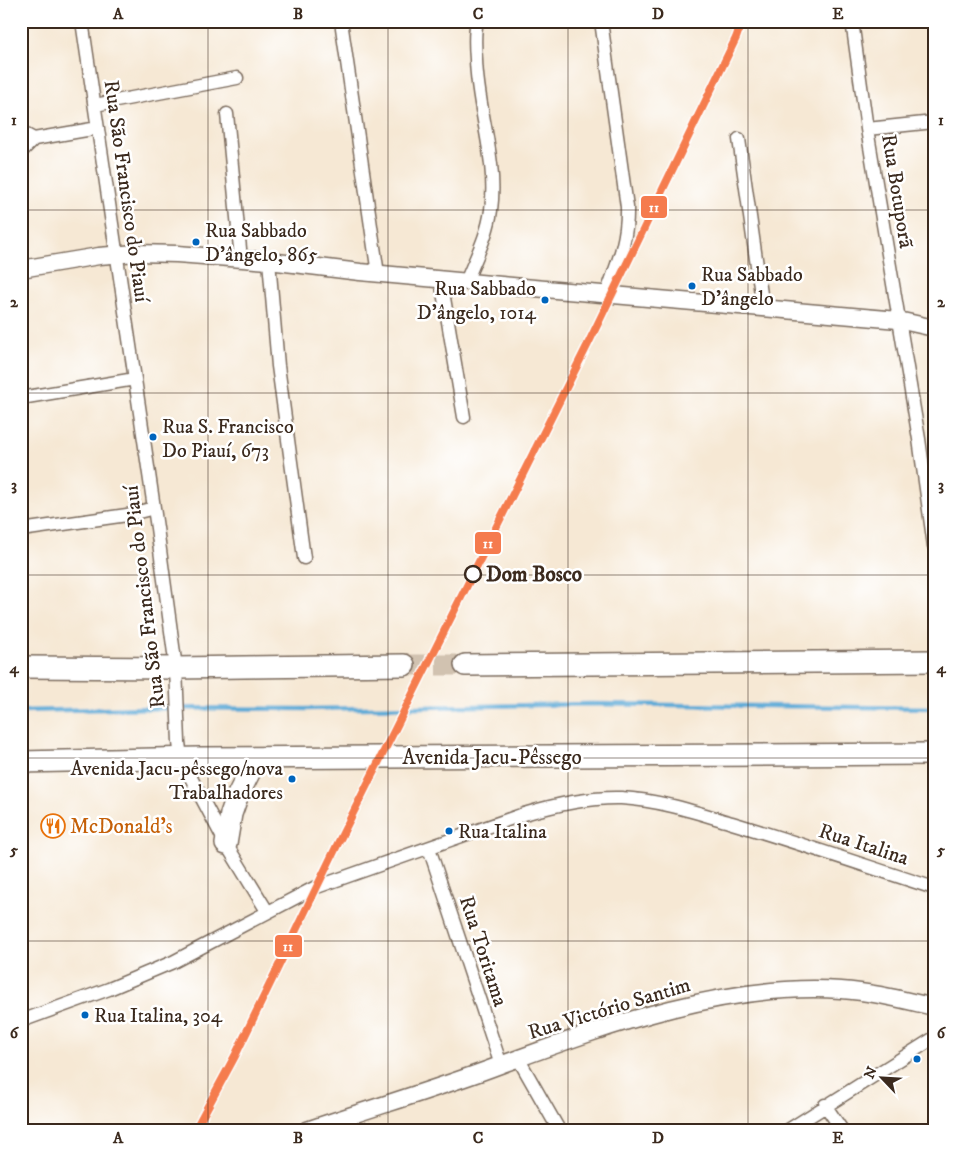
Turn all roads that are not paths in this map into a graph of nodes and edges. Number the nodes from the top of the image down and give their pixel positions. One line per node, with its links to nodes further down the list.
1 (82, 21): 7 (street, Rua São Francisco do Piauí)
2 (341, 21): 20 (street)
3 (477, 21): 22 (street)
4 (601, 21): 23 (street)
5 (852, 21): 11 (street, Rua Botuporã)
6 (237, 78): 7 (street)
7 (95, 105): 10 (street, Rua São Francisco do Piauí)
8 (226, 114): 17 (street)
9 (934, 122): 11 (street)
10 (98, 128): 14 (street); 16 (street, Rua São Francisco do Piauí)
11 (867, 129): 25 (street, Rua Botuporã)
12 (21, 132): 14 (street)
13 (739, 138): 24 (street)
14 (34, 139): 15 (street)
15 (21, 152)
16 (116, 255): 17 (street); 19 (street); 27 (street, Rua São Francisco do Piauí)
17 (241, 259): 18 (street)
18 (269, 261): 20 (street); 33 (street)
19 (21, 269)
20 (378, 274): 21 (street)
21 (441, 280): 22 (street); 29 (street)
22 (466, 282): 23 (street)
23 (606, 295): 24 (street)
24 (763, 308): 25 (street)
25 (898, 320): 26 (street); 32 (street, Rua Botuporã)
26 (934, 328)
27 (135, 379): 28 (street); 30 (street, Rua São Francisco do Piauí)
28 (21, 398)
29 (464, 416)
30 (154, 508): 31 (street); 38 (street, Rua São Francisco do Piauí)
31 (21, 530)
32 (934, 546)
33 (304, 558)
34 (934, 661): 36 (highway)
35 (404, 665): 38 (highway)
36 (465, 665)
37 (21, 667): 38 (highway)
38 (177, 678): 39 (street, Rua São Francisco do Piauí)
39 (180, 750): 41 (highway, Avenida Jacu-Pêssego); 42 (highway, Avenida Jacu-Pêssego); 43 (street, Rua São Francisco do Piauí)
40 (934, 754): 41 (highway, Avenida Jacu-Pêssego)
41 (256, 759): 43 (highway)
42 (21, 762)
43 (226, 844): 46 (street, Rua São Francisco do Piauí)
44 (428, 848): 45 (street, Rua Italina); 46 (street, Rua Italina); 51 (street, Rua Toritama)
45 (934, 888)
46 (267, 911): 48 (street, Rua Italina)
47 (934, 1007): 50 (street, Rua Victório Santim)
48 (21, 1021)
49 (934, 1038): 52 (street)
50 (518, 1058): 51 (street, Rua Victório Santim); 54 (street)
51 (501, 1065): 53 (street, Rua Victório Santim)
52 (826, 1105): 55 (street); 56 (street)
53 (307, 1130)
54 (560, 1130)
55 (788, 1130)
56 (842, 1130)

